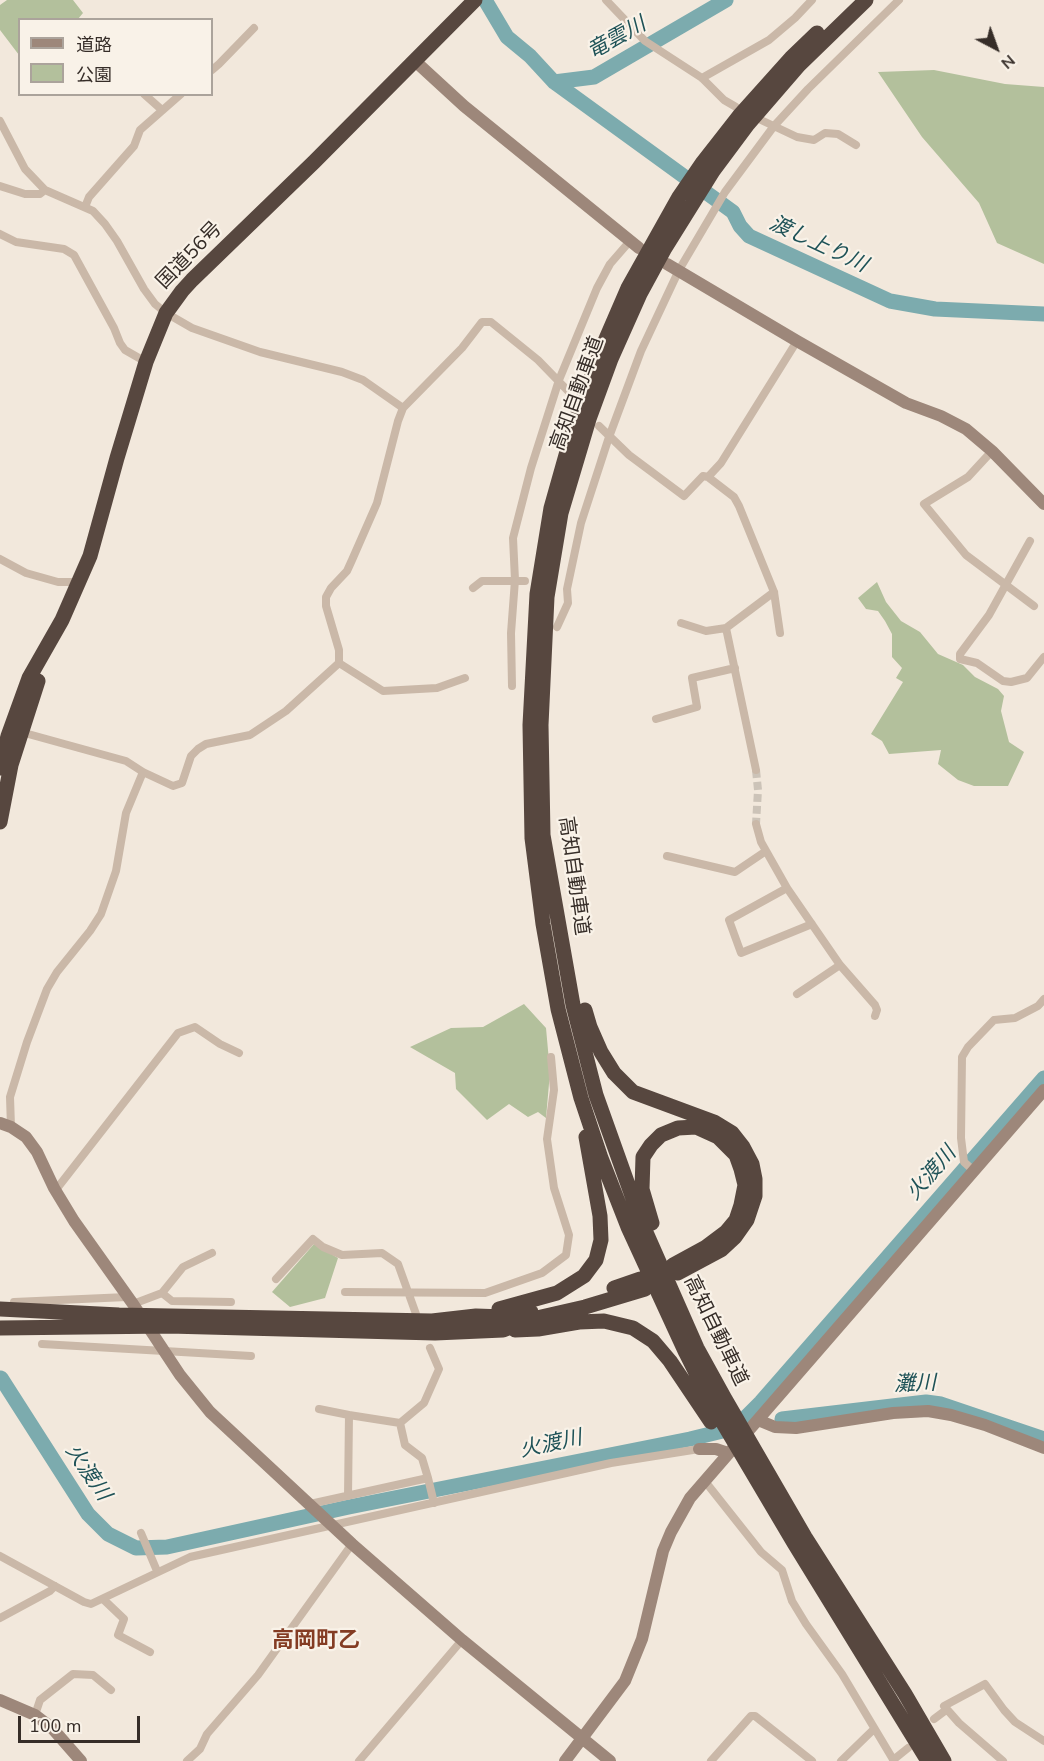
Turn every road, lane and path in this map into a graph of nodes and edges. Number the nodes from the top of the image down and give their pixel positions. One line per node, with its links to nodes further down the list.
1 (606, 0): 10 (street)
2 (812, 0): 10 (street)
3 (852, 0): 19 (highway, 高知自動車道)
4 (866, 0): 19 (highway, 高知自動車道)
5 (899, 0): 17 (street)
6 (473, 2): 8 (highway, 国道56号)
7 (254, 28): 9 (street)
8 (415, 61): 25 (street); 27 (highway, 国道56号)
9 (213, 69)
10 (702, 78): 13 (street)
11 (146, 96): 14 (street)
12 (179, 96): 14 (street)
13 (736, 107)
14 (162, 110): 23 (street)
15 (761, 120): 17 (street)
16 (0, 121): 21 (street)
17 (774, 126): 18 (street); 26 (street)
18 (856, 145)
19 (708, 166): 22 (highway, 高知自動車道)
20 (0, 186): 21 (street)
21 (45, 190): 23 (street)
22 (684, 202): 66 (highway, 高知自動車道); 78 (highway, 高知自動車道)
23 (85, 207): 27 (street)
24 (0, 234): 29 (street)
25 (634, 245): 30 (street)
26 (673, 267): 28 (street); 34 (street)
27 (166, 313): 29 (highway, 国道56号); 32 (street)
28 (797, 341): 35 (street); 36 (street)
29 (146, 362): 41 (highway, 国道56号)
30 (559, 380): 31 (street); 32 (street); 40 (street)
31 (570, 393)
32 (403, 408): 55 (street)
33 (599, 426): 34 (street)
34 (609, 437): 36 (street); 46 (street)
35 (992, 451): 37 (street); 43 (street)
36 (708, 477): 47 (street)
37 (1044, 504)
38 (1030, 541): 43 (street)
39 (0, 559): 41 (street)
40 (514, 580): 42 (street); 45 (street); 58 (street)
41 (81, 581): 49 (highway, 国道56号)
42 (525, 581)
43 (1006, 584): 48 (street); 54 (street)
44 (556, 585): 46 (street)
45 (473, 588)
46 (567, 589): 51 (street)
47 (774, 592): 52 (street); 53 (street)
48 (1034, 606)
49 (62, 620): 60 (highway); 61 (highway)
50 (681, 623): 52 (street)
51 (557, 627)
52 (726, 628): 56 (street)
53 (780, 633)
54 (1044, 657)
55 (339, 663): 57 (street); 63 (street)
56 (735, 668): 59 (street); 62 (street)
57 (465, 678)
58 (512, 686)
59 (656, 719)
60 (21, 732): 63 (street); 64 (highway)
61 (0, 768)
62 (756, 770)
63 (143, 772): 79 (street)
64 (0, 822)
65 (756, 824): 67 (street)
66 (543, 835): 84 (highway, 高知自動車道); 84 (highway)
67 (766, 851): 68 (street); 69 (street)
68 (667, 856)
69 (787, 888): 70 (street); 70 (street)
70 (812, 924): 71 (street)
71 (840, 965): 72 (street); 74 (street)
72 (797, 994)
73 (1044, 999): 80 (street)
74 (875, 1016)
75 (239, 1053): 81 (street)
76 (551, 1057): 85 (street)
77 (1044, 1090): 80 (street)
78 (581, 1098): 93 (highway); 102 (highway, 高知自動車道)
79 (6, 1125): 81 (street)
80 (974, 1171): 105 (street)
81 (55, 1191): 88 (street)
82 (212, 1253): 87 (street)
83 (276, 1279): 85 (street)
84 (671, 1289): 102 (highway, 高知自動車道)
85 (408, 1291): 86 (street); 92 (street)
86 (345, 1292)
87 (162, 1293): 88 (street); 90 (street)
88 (130, 1300): 89 (street); 100 (street)
89 (14, 1302)
90 (231, 1302)
91 (0, 1309): 94 (highway)
92 (416, 1314)
93 (476, 1316): 95 (highway); 97 (highway)
94 (121, 1321): 95 (highway); 96 (highway)
95 (166, 1321): 97 (highway)
96 (0, 1328)
97 (503, 1330): 102 (highway)
98 (42, 1344): 100 (street)
99 (430, 1348): 106 (street)
100 (165, 1352): 101 (street); 115 (street)
101 (252, 1356)
102 (711, 1400): 110 (highway); 110 (highway, 高知自動車道)
103 (319, 1409): 104 (street)
104 (349, 1415): 106 (street); 113 (street)
105 (758, 1420): 107 (street); 109 (street)
106 (400, 1423): 111 (street)
107 (1044, 1448)
108 (699, 1449): 109 (street); 114 (street)
109 (728, 1453): 112 (street)
110 (747, 1460): 144 (highway); 145 (highway, 高知自動車道)
111 (428, 1480): 113 (street); 114 (street)
112 (704, 1480): 131 (street); 132 (street)
113 (348, 1496): 115 (street)
114 (433, 1501): 116 (street)
115 (312, 1506): 116 (street)
116 (332, 1525): 118 (street); 120 (street)
117 (141, 1533): 120 (street)
118 (352, 1544): 124 (street); 137 (street)
119 (0, 1556): 121 (street)
120 (158, 1571): 122 (street)
121 (55, 1586): 122 (street); 123 (street)
122 (103, 1599): 125 (street)
123 (0, 1618)
124 (462, 1640): 132 (street); 138 (street)
125 (150, 1652)
126 (111, 1690): 129 (street)
127 (0, 1701): 129 (street)
128 (946, 1710): 130 (street); 133 (street); 146 (street)
129 (35, 1715): 136 (street)
130 (934, 1719)
131 (874, 1729): 135 (street); 143 (street)
132 (582, 1740): 139 (street); 140 (street)
133 (1044, 1741)
134 (908, 1748): 135 (street)
135 (893, 1760)
136 (81, 1761)
137 (187, 1761)
138 (359, 1761)
139 (565, 1761)
140 (610, 1761)
141 (711, 1761): 142 (street)
142 (812, 1761)
143 (841, 1761)
144 (928, 1761)
145 (944, 1761)
146 (1004, 1761)

